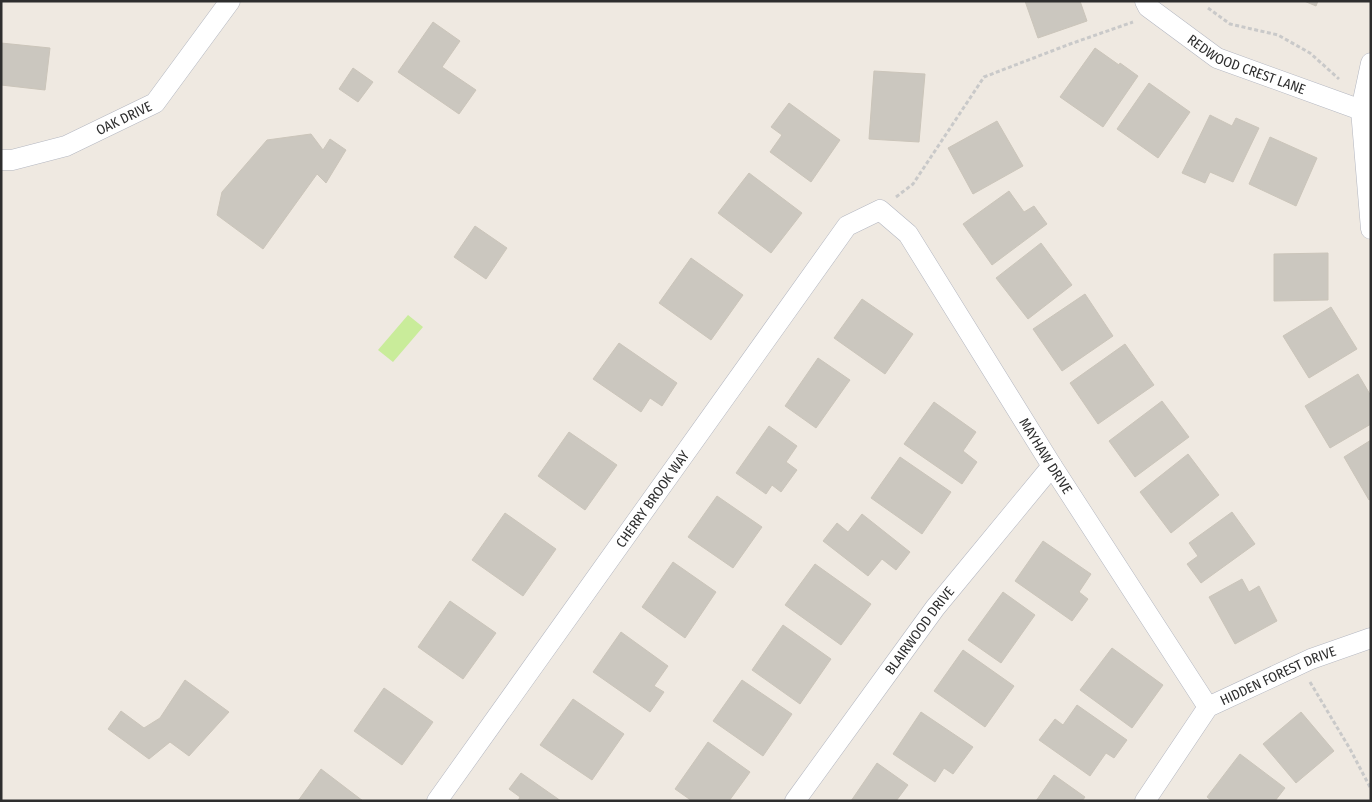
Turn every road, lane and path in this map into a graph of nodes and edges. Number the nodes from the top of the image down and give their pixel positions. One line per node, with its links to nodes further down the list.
1 (230, 1): 7 (street, OAK DRIVE)
2 (1147, 4): 6 (street, REDWOOD CREST LANE); 8 (path)
3 (1208, 8): 5 (path)
4 (1371, 64): 5 (street)
5 (1365, 88): 6 (street)
6 (1360, 110): 9 (street)
7 (1, 160)
8 (880, 210): 10 (street, MAYHAW DRIVE); 15 (street, CHERRY BROOK WAY)
9 (1371, 229)
10 (1052, 466): 13 (street, MAYHAW DRIVE); 16 (street, BLAIRWOOD DRIVE)
11 (1371, 638): 12 (street, HIDDEN FOREST DRIVE)
12 (1302, 663): 13 (street, HIDDEN FOREST DRIVE); 14 (path)
13 (1208, 707): 17 (street, HIDDEN FOREST DRIVE)
14 (1371, 789)
15 (437, 801)
16 (795, 801)
17 (1146, 801)

